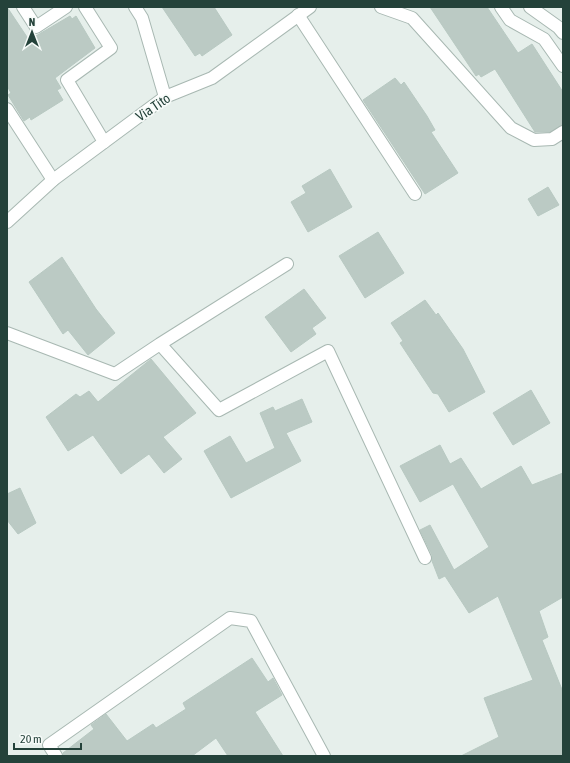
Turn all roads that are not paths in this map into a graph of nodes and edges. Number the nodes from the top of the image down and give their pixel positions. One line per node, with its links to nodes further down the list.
1 (23, 7): 2 (street)
2 (66, 7)
3 (85, 7): 15 (street)
4 (135, 7): 12 (street)
5 (310, 7): 9 (street, Via Tito)
6 (381, 7): 14 (street)
7 (501, 7): 11 (street)
8 (530, 7): 10 (street)
9 (298, 15): 12 (street, Via Tito); 17 (street)
10 (563, 33)
11 (563, 66)
12 (165, 97): 15 (street, Via Tito)
13 (7, 109): 16 (street)
14 (563, 132)
15 (104, 142): 16 (street, Via Tito)
16 (53, 180): 18 (street, Via Tito)
17 (415, 194)
18 (7, 222)
19 (287, 264): 21 (street)
20 (7, 333): 21 (street)
21 (160, 344): 22 (street)
22 (425, 558)
23 (56, 756): 24 (street)
24 (324, 756)

